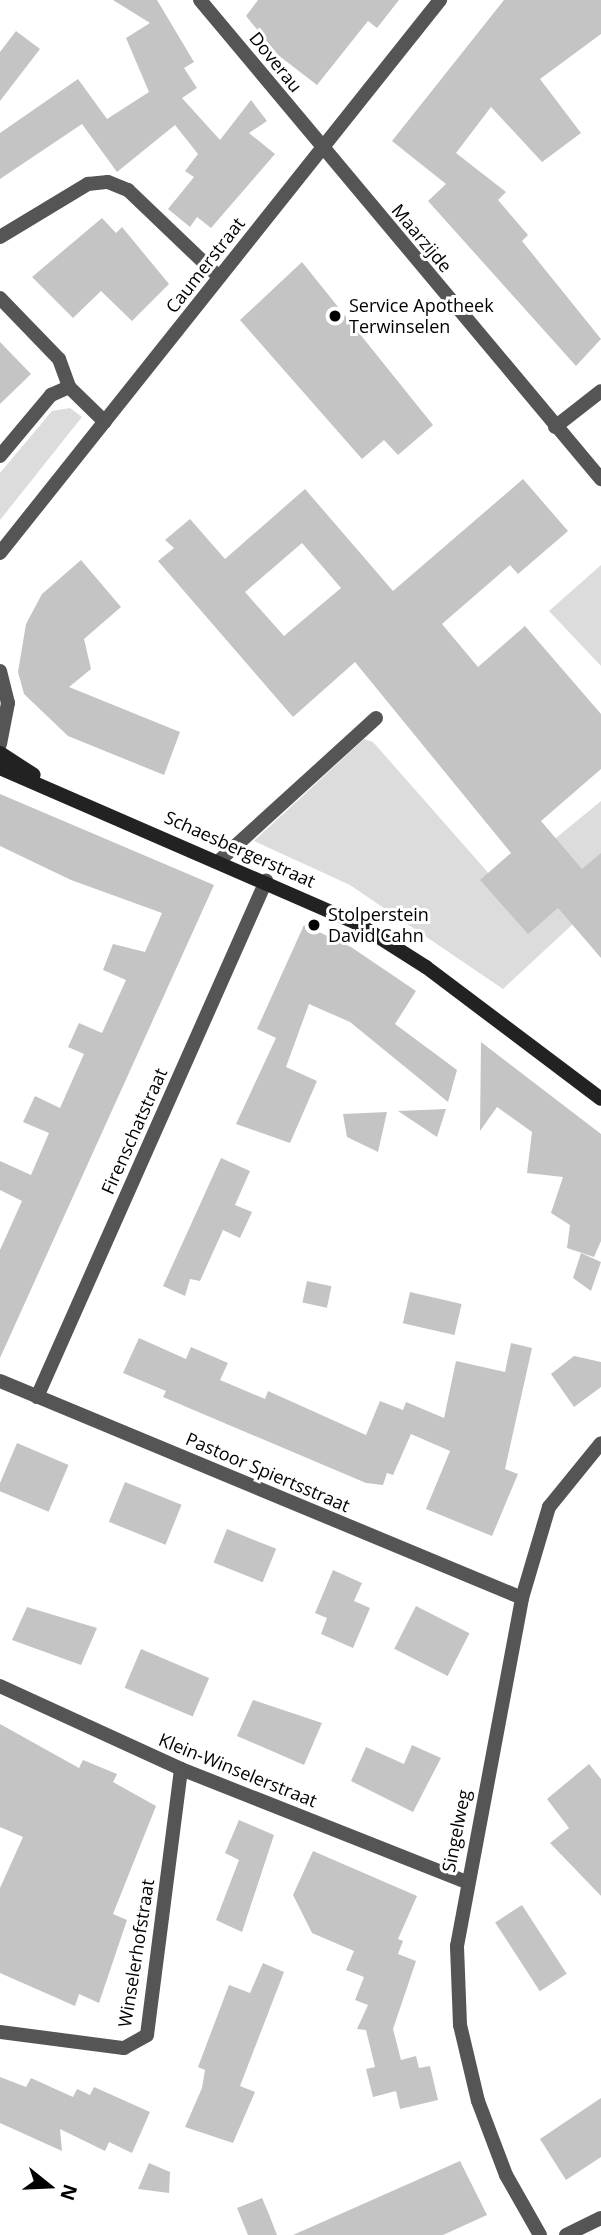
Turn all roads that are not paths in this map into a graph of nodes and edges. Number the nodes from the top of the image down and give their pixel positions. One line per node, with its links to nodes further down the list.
1 (200, 0): 3 (street, Doverau)
2 (440, 0): 3 (street, Caumerstraat)
3 (322, 149): 5 (street, Caumerstraat); 10 (street, Maarzijde)
4 (2, 231): 5 (street)
5 (219, 277): 9 (street, Caumerstraat)
6 (0, 298): 7 (street)
7 (69, 387): 9 (street); 11 (street)
8 (601, 391): 10 (street)
9 (105, 422): 13 (street, Caumerstraat)
10 (555, 427): 12 (street, Maarzijde)
11 (0, 456)
12 (601, 479)
13 (0, 553)
14 (0, 671): 16 (street)
15 (376, 718): 20 (street)
16 (0, 744)
17 (0, 753): 19 (street, Schaesbergerstraat)
18 (0, 768): 19 (street, Schaesbergerstraat)
19 (61, 793): 20 (street, Schaesbergerstraat)
20 (220, 860): 21 (street, Schaesbergerstraat)
21 (266, 881): 22 (street, Schaesbergerstraat); 24 (street, Firenschatstraat)
22 (601, 1099)
23 (0, 1381): 24 (street, Pastoor Spiertsstraat)
24 (37, 1397): 26 (street, Pastoor Spiertsstraat)
25 (601, 1443): 26 (street, Singelweg)
26 (522, 1598): 29 (street, Singelweg)
27 (0, 1686): 28 (street, Klein-Winselerstraat)
28 (181, 1769): 29 (street, Klein-Winselerstraat); 30 (street, Winselerhofstraat)
29 (466, 1882): 32 (street, Singelweg)
30 (0, 2032)
31 (601, 2218): 33 (street)
32 (540, 2235)
33 (566, 2235)

